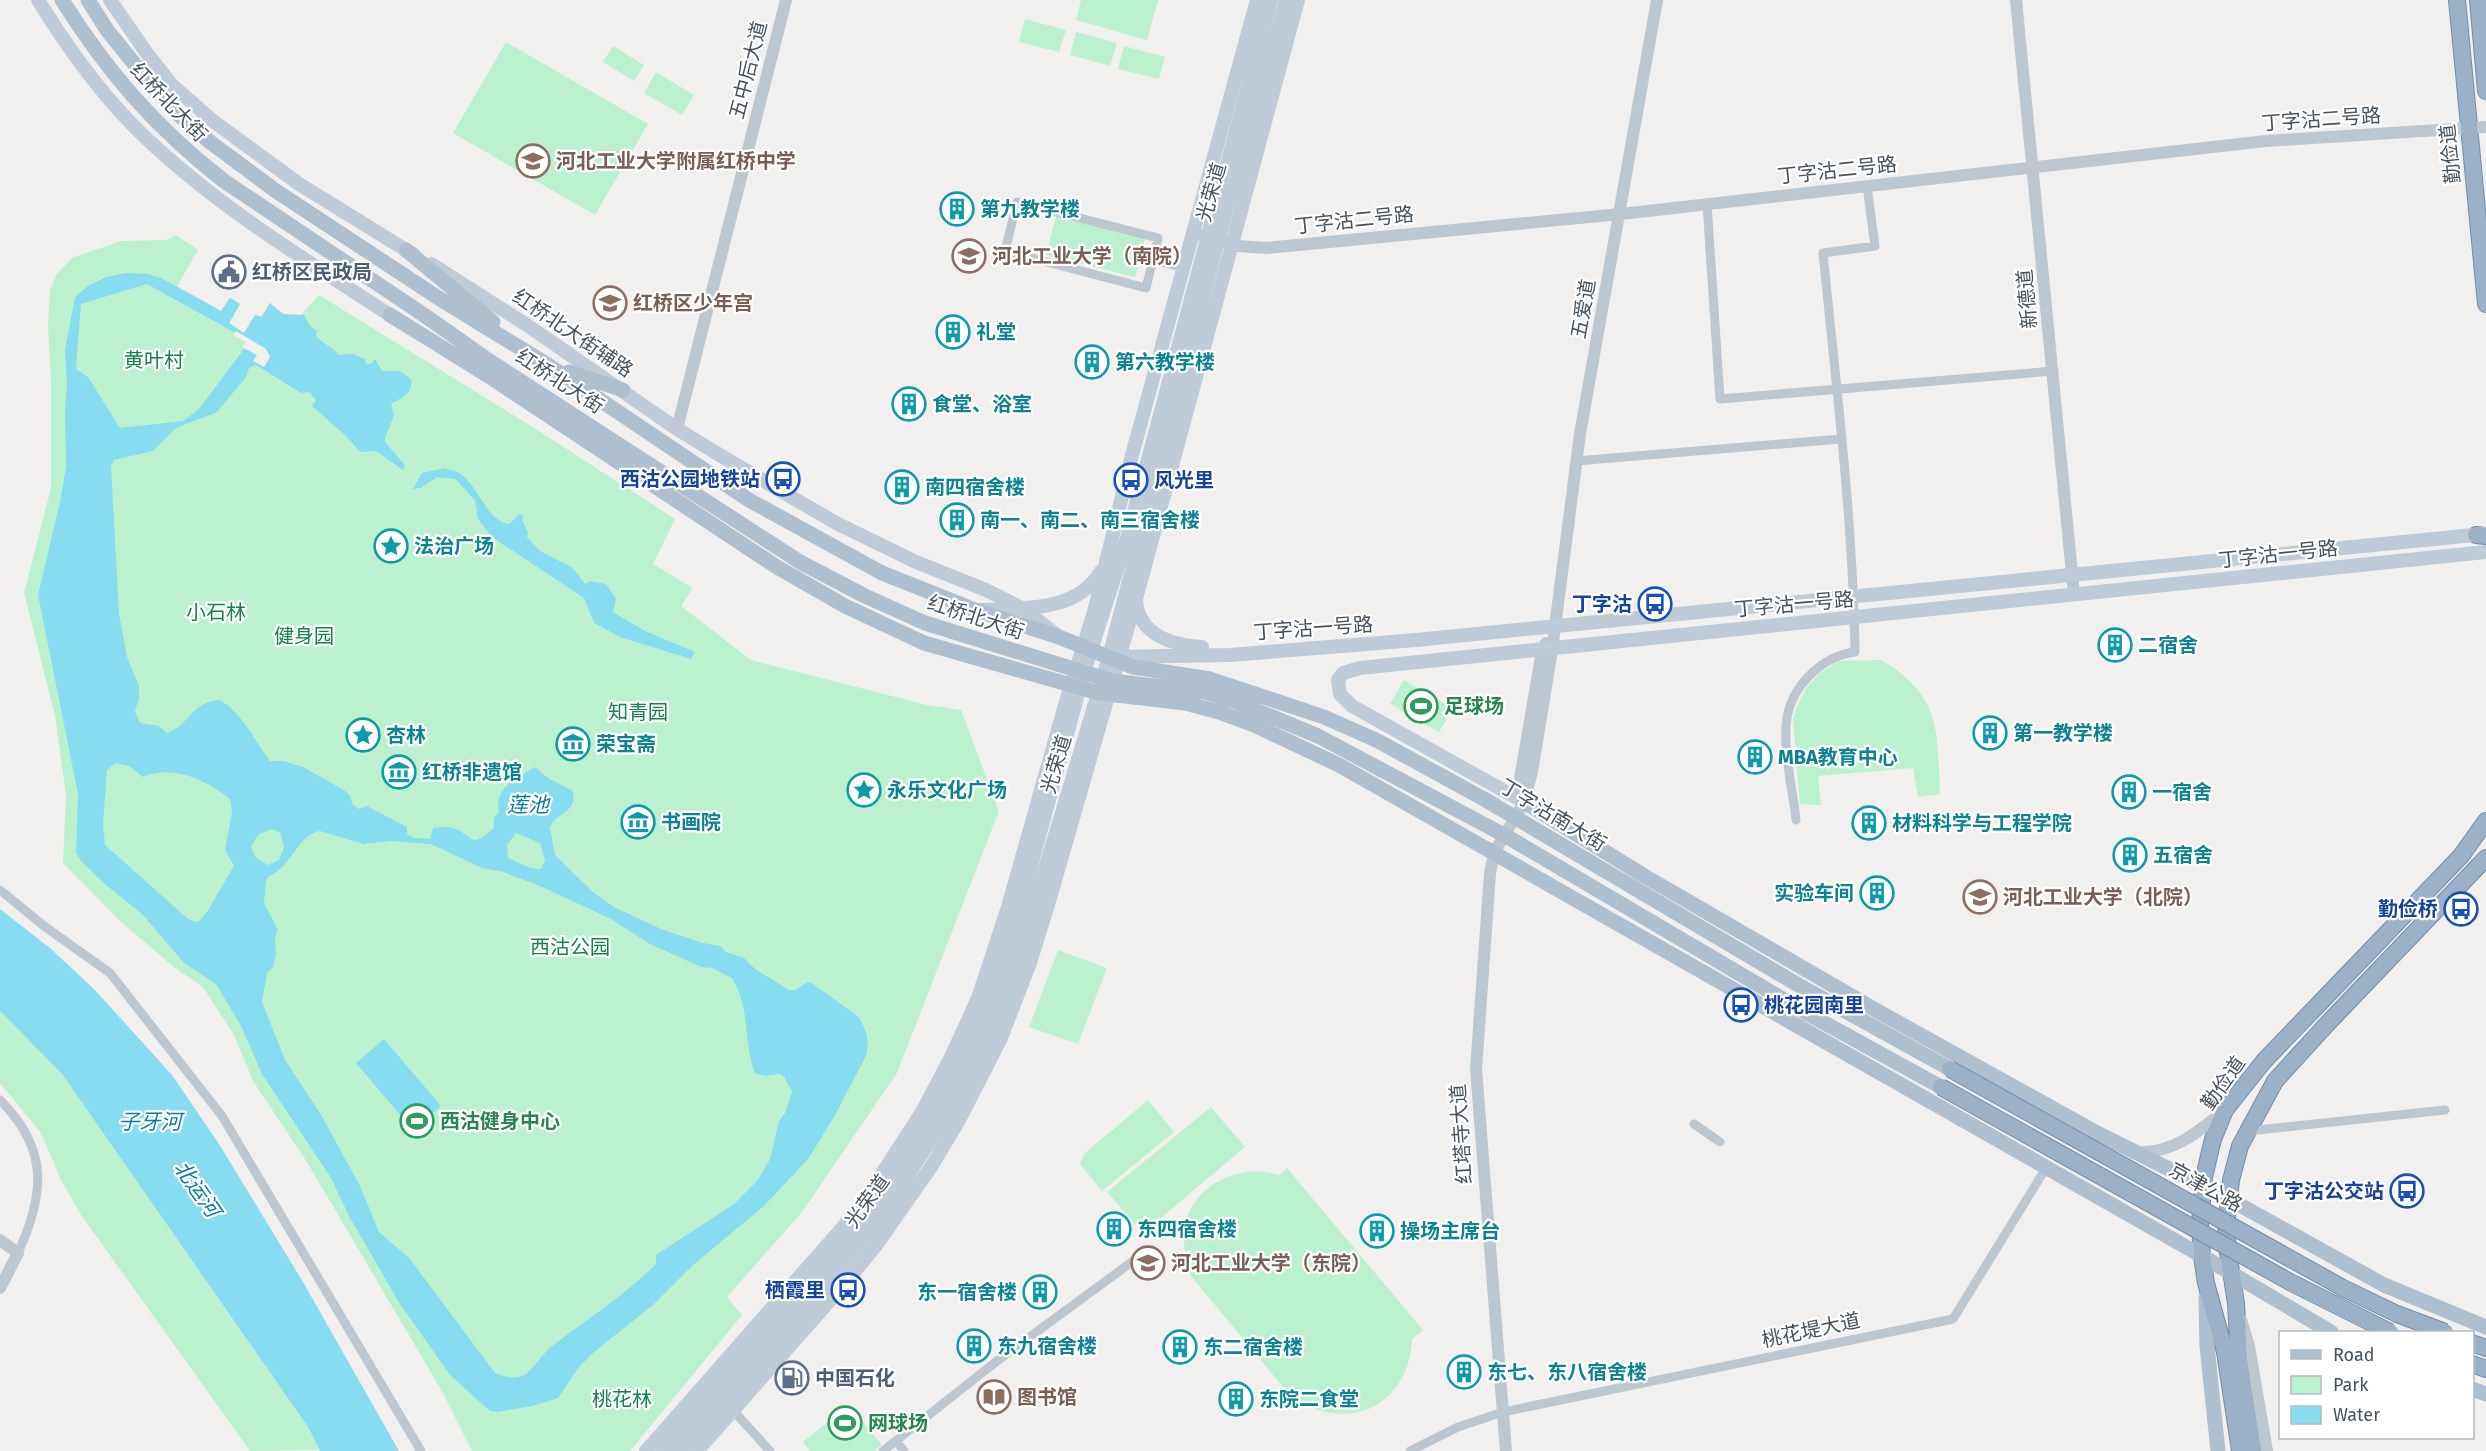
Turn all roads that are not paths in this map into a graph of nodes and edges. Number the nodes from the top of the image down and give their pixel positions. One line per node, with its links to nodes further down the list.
1 (38, 0): 26 (main road)
2 (62, 0): 28 (main road, 红桥北大街)
3 (88, 0): 27 (main road, 红桥北大街)
4 (110, 0): 22 (main road, 红桥北大街辅路)
5 (786, 0): 33 (street, 五中后大道)
6 (1257, 0): 21 (main road)
7 (1271, 0): 21 (main road, 光荣道)
8 (1286, 0): 21 (main road, 光荣道)
9 (1298, 0): 21 (main road)
10 (1657, 0): 20 (street, 五爱道)
11 (2016, 0): 17 (street, 新德道)
12 (2457, 0): 16 (highway, 勤俭道)
13 (2478, 0): 14 (highway)
14 (2486, 91)
15 (2486, 127): 16 (street, 丁字沽二号路)
16 (2468, 129): 17 (street, 丁字沽二号路); 25 (highway, 勤俭道)
17 (2034, 167): 18 (street, 丁字沽二号路); 30 (street, 新德道)
18 (1867, 186): 19 (street, 丁字沽二号路); 31 (street)
19 (1707, 204): 20 (street, 丁字沽二号路); 31 (street)
20 (1621, 214): 21 (street, 丁字沽二号路); 35 (street, 五爱道)
21 (1213, 239): 24 (main road); 42 (main road); 48 (main road, 光荣道); 51 (main road, 光荣道)
22 (406, 250): 27 (main road); 32 (main road, 红桥北大街辅路)
23 (1153, 260): 23 (street); 24 (street)
24 (1185, 268): 38 (main road)
25 (2486, 304)
26 (390, 315): 28 (main road); 52 (main road)
27 (517, 345): 29 (main road, 红桥北大街)
28 (484, 358): 52 (main road, 红桥北大街)
29 (551, 367): 32 (main road); 44 (main road, 红桥北大街)
30 (2054, 371): 31 (street); 39 (street, 新德道)
31 (1836, 389): 34 (street)
32 (623, 390): 33 (main road, 红桥北大街辅路)
33 (677, 429): 43 (main road, 红桥北大街辅路)
34 (1841, 439): 35 (street); 41 (street)
35 (1576, 461): 46 (street, 五爱道)
36 (2483, 535): 39 (main road, 丁字沽一号路)
37 (2486, 552): 40 (main road, 丁字沽一号路)
38 (1106, 561): 43 (main road); 48 (main road)
39 (2073, 574): 40 (street, 新德道); 41 (main road, 丁字沽一号路)
40 (2074, 594): 45 (main road, 丁字沽一号路)
41 (1854, 595): 45 (street); 46 (main road, 丁字沽一号路)
42 (1136, 599): 50 (main road); 51 (main road)
43 (1022, 608): 44 (main road); 47 (main road, 红桥北大街辅路)
44 (975, 610): 47 (main road, 红桥北大街)
45 (1854, 618): 49 (main road, 丁字沽一号路); 56 (street)
46 (1554, 626): 49 (street, 五爱道); 50 (main road, 丁字沽一号路)
47 (1059, 637): 48 (main road, 红桥北大街)
48 (1087, 648): 51 (main road, 红桥北大街); 52 (main road)
49 (1547, 650): 54 (street, 五爱道); 54 (main road, 丁字沽一号路)
50 (1255, 652): 51 (main road, 丁字沽一号路)
51 (1116, 658): 53 (main road, 光荣道); 55 (main road, 丁字沽南大街)
52 (1078, 678): 53 (main road, 红桥北大街); 91 (main road)
53 (1106, 686): 58 (main road); 59 (main road); 91 (main road, 光荣道)
54 (1521, 800): 55 (street, 五爱道); 61 (main road)
55 (1512, 815): 58 (street, 红塔寺大道); 63 (main road, 丁字沽南大街)
56 (1796, 820)
57 (2486, 821): 67 (highway, 勤俭道)
58 (1502, 834): 59 (street, 红塔寺大道); 65 (main road)
59 (1494, 853): 73 (main road); 92 (street, 红塔寺大道)
60 (2486, 858): 70 (highway, 勤俭道)
61 (1646, 877): 63 (main road); 72 (main road)
62 (0, 890): 94 (street)
63 (1686, 919): 64 (main road, 丁字沽南大街)
64 (1950, 1069): 90 (highway, 京津公路, bridge)
65 (1941, 1087): 89 (highway, bridge)
66 (0, 1100): 81 (street)
67 (2225, 1110): 72 (street); 75 (highway, 勤俭道)
68 (2445, 1110): 70 (street)
69 (1694, 1124): 71 (street)
70 (2247, 1131): 74 (highway, 勤俭道)
71 (1720, 1142)
72 (2135, 1152): 75 (main road)
73 (2046, 1168): 78 (main road); 92 (street, 桃花堤大道)
74 (2234, 1168): 75 (highway, 勤俭道); 77 (main road)
75 (2217, 1194): 76 (highway, 勤俭道); 77 (main road); 83 (highway, 勤俭道)
76 (2200, 1216): 78 (main road); 82 (highway, 勤俭道)
77 (2263, 1219): 87 (main road)
78 (2140, 1222): 82 (main road)
79 (0, 1240): 81 (street)
80 (1144, 1252): 93 (street)
81 (18, 1253): 85 (street)
82 (2202, 1256): 83 (main road); 84 (highway, 勤俭道)
83 (2231, 1274): 86 (highway, 勤俭道); 88 (main road)
84 (2206, 1282): 104 (main road); 105 (highway, 勤俭道)
85 (0, 1288)
86 (2236, 1303): 106 (highway, 勤俭道); 107 (street)
87 (2486, 1327)
88 (2329, 1331)
89 (2388, 1331)
90 (2442, 1331)
91 (720, 1396): 95 (main road); 96 (main road, 光荣道); 97 (main road, 光荣道); 98 (main road); 99 (street)
92 (1503, 1412): 102 (street, 桃花堤大道); 103 (street, 红塔寺大道)
93 (896, 1441): 100 (street); 101 (street)
94 (421, 1451)
95 (646, 1451)
96 (663, 1451)
97 (680, 1451)
98 (698, 1451)
99 (770, 1451)
100 (883, 1451)
101 (904, 1451)
102 (1410, 1451)
103 (1506, 1451)
104 (2218, 1451)
105 (2240, 1451)
106 (2253, 1451)
107 (2267, 1451)

